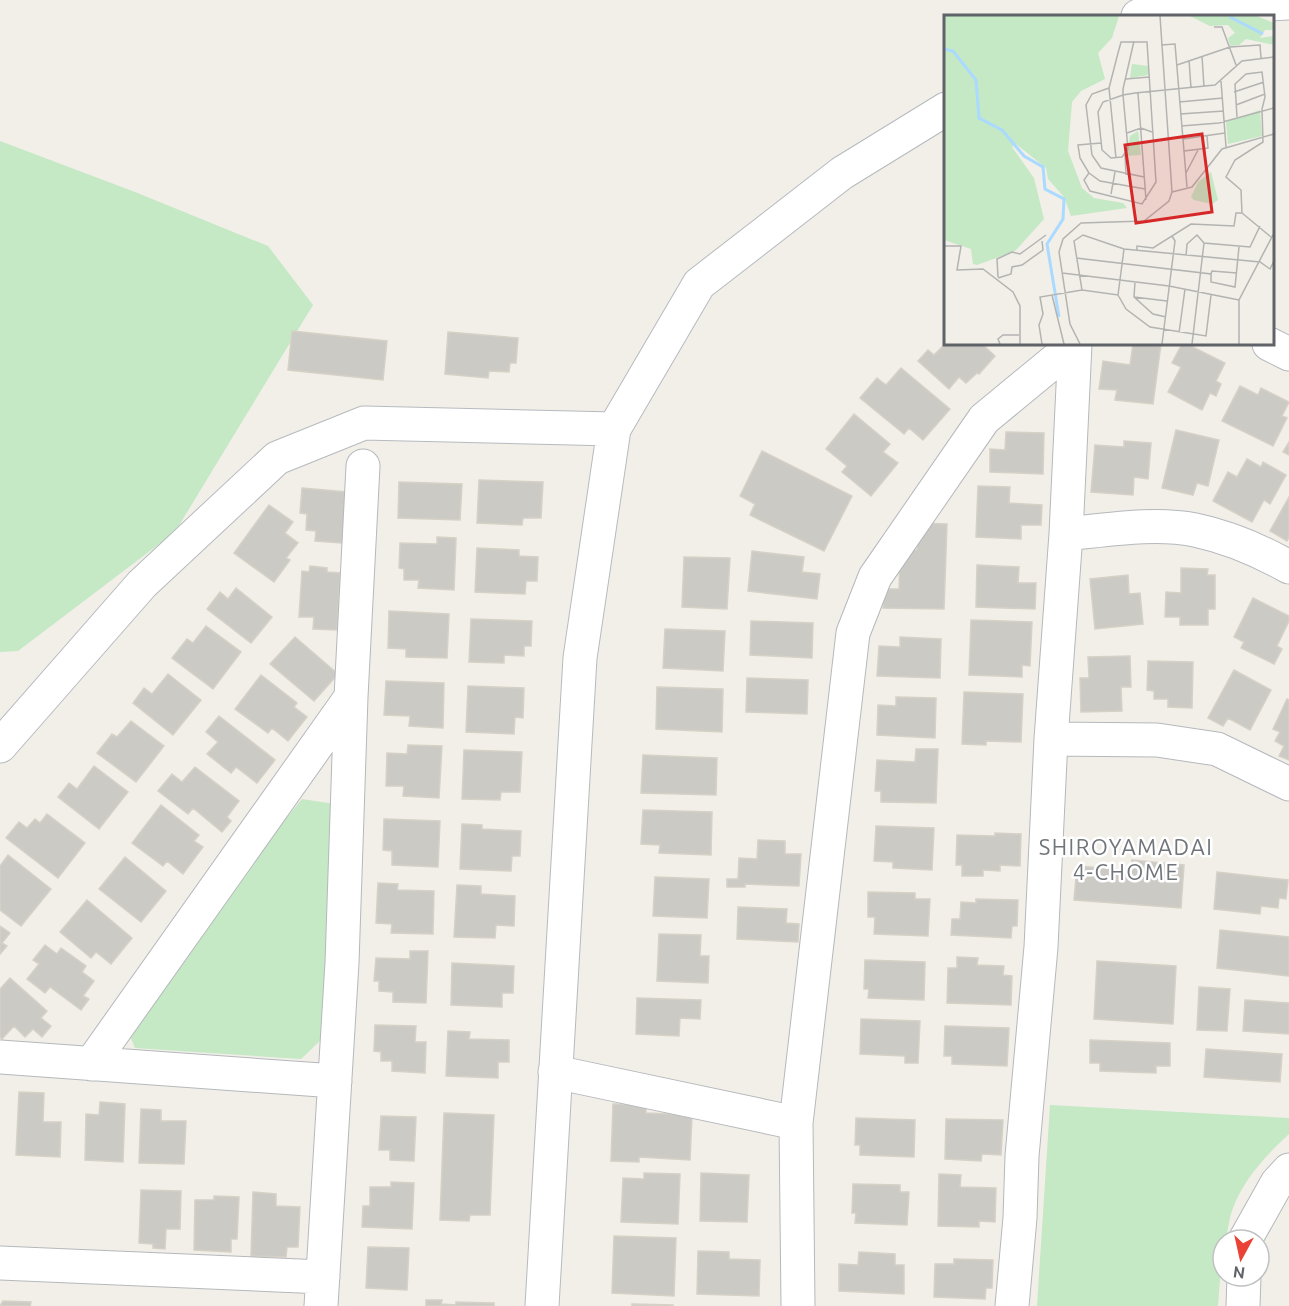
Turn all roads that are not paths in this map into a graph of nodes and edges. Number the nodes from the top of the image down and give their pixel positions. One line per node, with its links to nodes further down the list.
1 (1289, 3): 2 (street)
2 (1141, 15)
3 (944, 110): 8 (street)
4 (1074, 345): 20 (street)
5 (1075, 345): 10 (street)
6 (1271, 345): 7 (street)
7 (1289, 354)
8 (614, 429): 14 (street); 18 (street)
9 (363, 466): 12 (street)
10 (1066, 534): 11 (street); 13 (street)
11 (1289, 567)
12 (351, 697): 17 (street); 19 (street)
13 (1051, 739): 15 (street); 28 (street)
14 (0, 746)
15 (1289, 784)
16 (0, 1057): 17 (street)
17 (92, 1064): 19 (street)
18 (555, 1072): 20 (street); 26 (street)
19 (335, 1081): 25 (street)
20 (796, 1123): 27 (street)
21 (1289, 1170): 22 (street)
22 (1252, 1228)
23 (0, 1263): 25 (street)
24 (1244, 1288): 29 (street)
25 (322, 1292)
26 (542, 1306)
27 (798, 1306)
28 (1012, 1306)
29 (1243, 1306)

